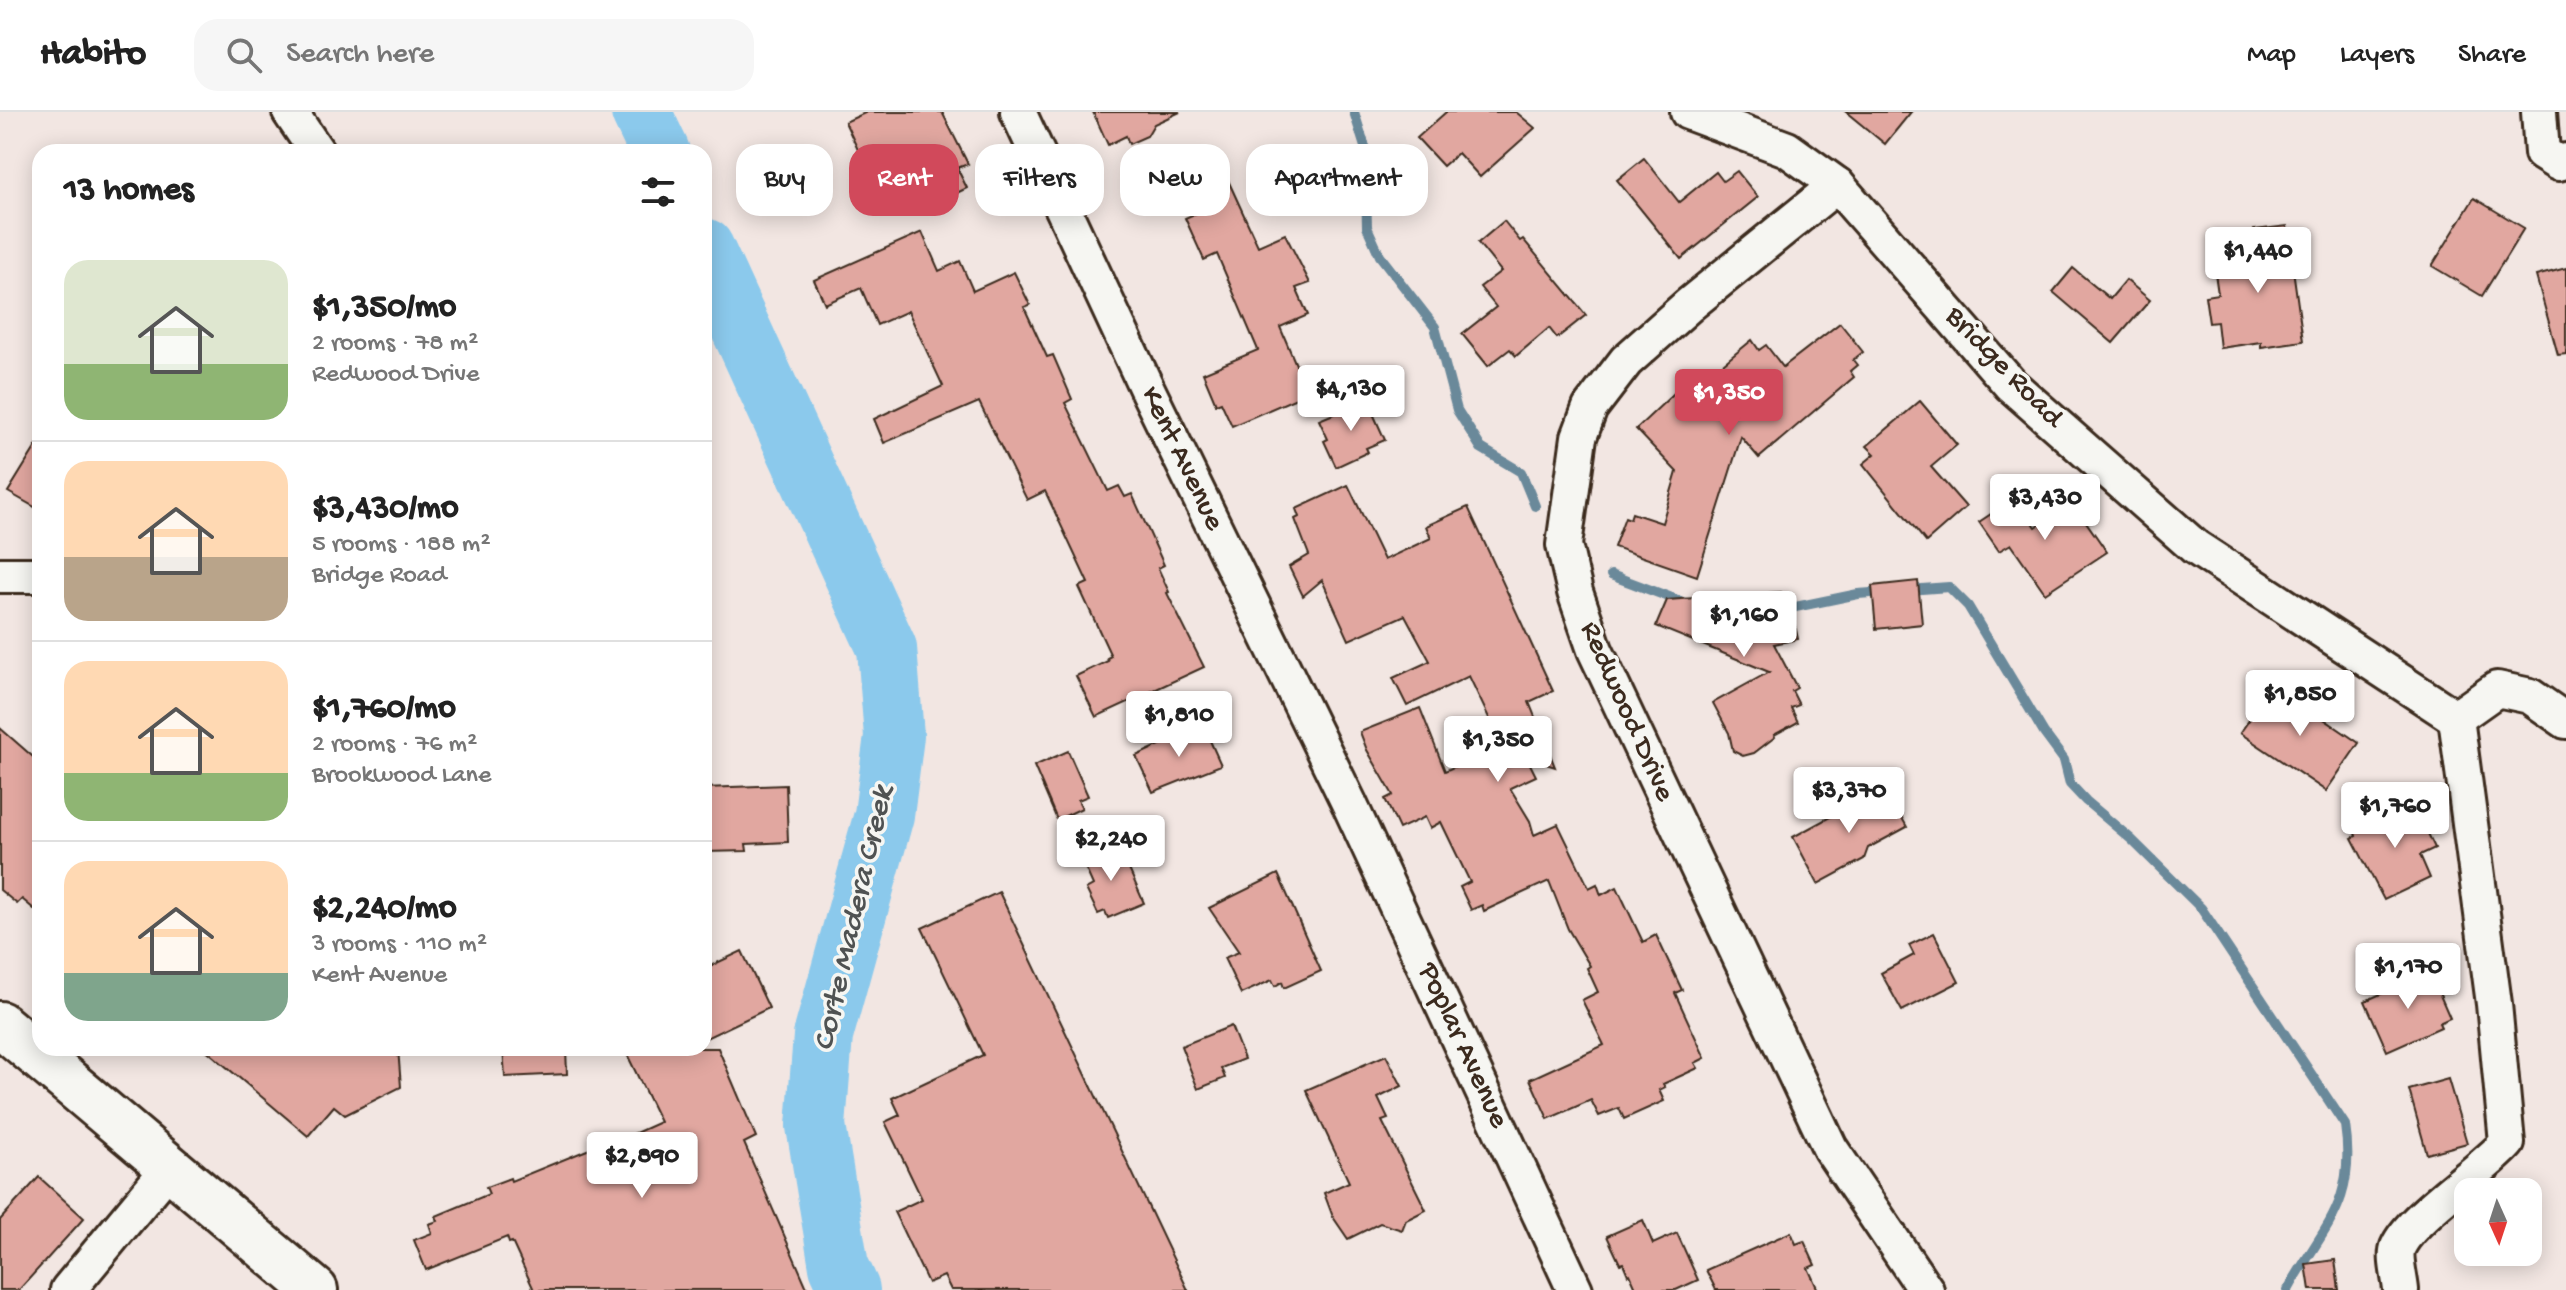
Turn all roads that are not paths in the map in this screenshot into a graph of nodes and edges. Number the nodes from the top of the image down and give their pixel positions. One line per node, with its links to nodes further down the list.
1 (290, 112): 5 (street)
2 (1018, 112): 12 (street, Kent Avenue)
3 (1688, 112): 7 (street, Bridge Road)
4 (2539, 112): 6 (street)
5 (312, 144)
6 (2566, 161)
7 (1837, 185): 10 (street, Bridge Road); 20 (street, Redwood Drive)
8 (0, 575): 9 (street)
9 (32, 575)
10 (2456, 718): 11 (street); 21 (street)
11 (2566, 721)
12 (1349, 803): 19 (street, Poplar Avenue)
13 (0, 1024): 14 (main road)
14 (32, 1051)
15 (38, 1056): 16 (main road)
16 (170, 1167): 17 (street); 18 (main road)
17 (68, 1290)
18 (315, 1290)
19 (1575, 1290)
20 (1926, 1290)
21 (2401, 1290)

